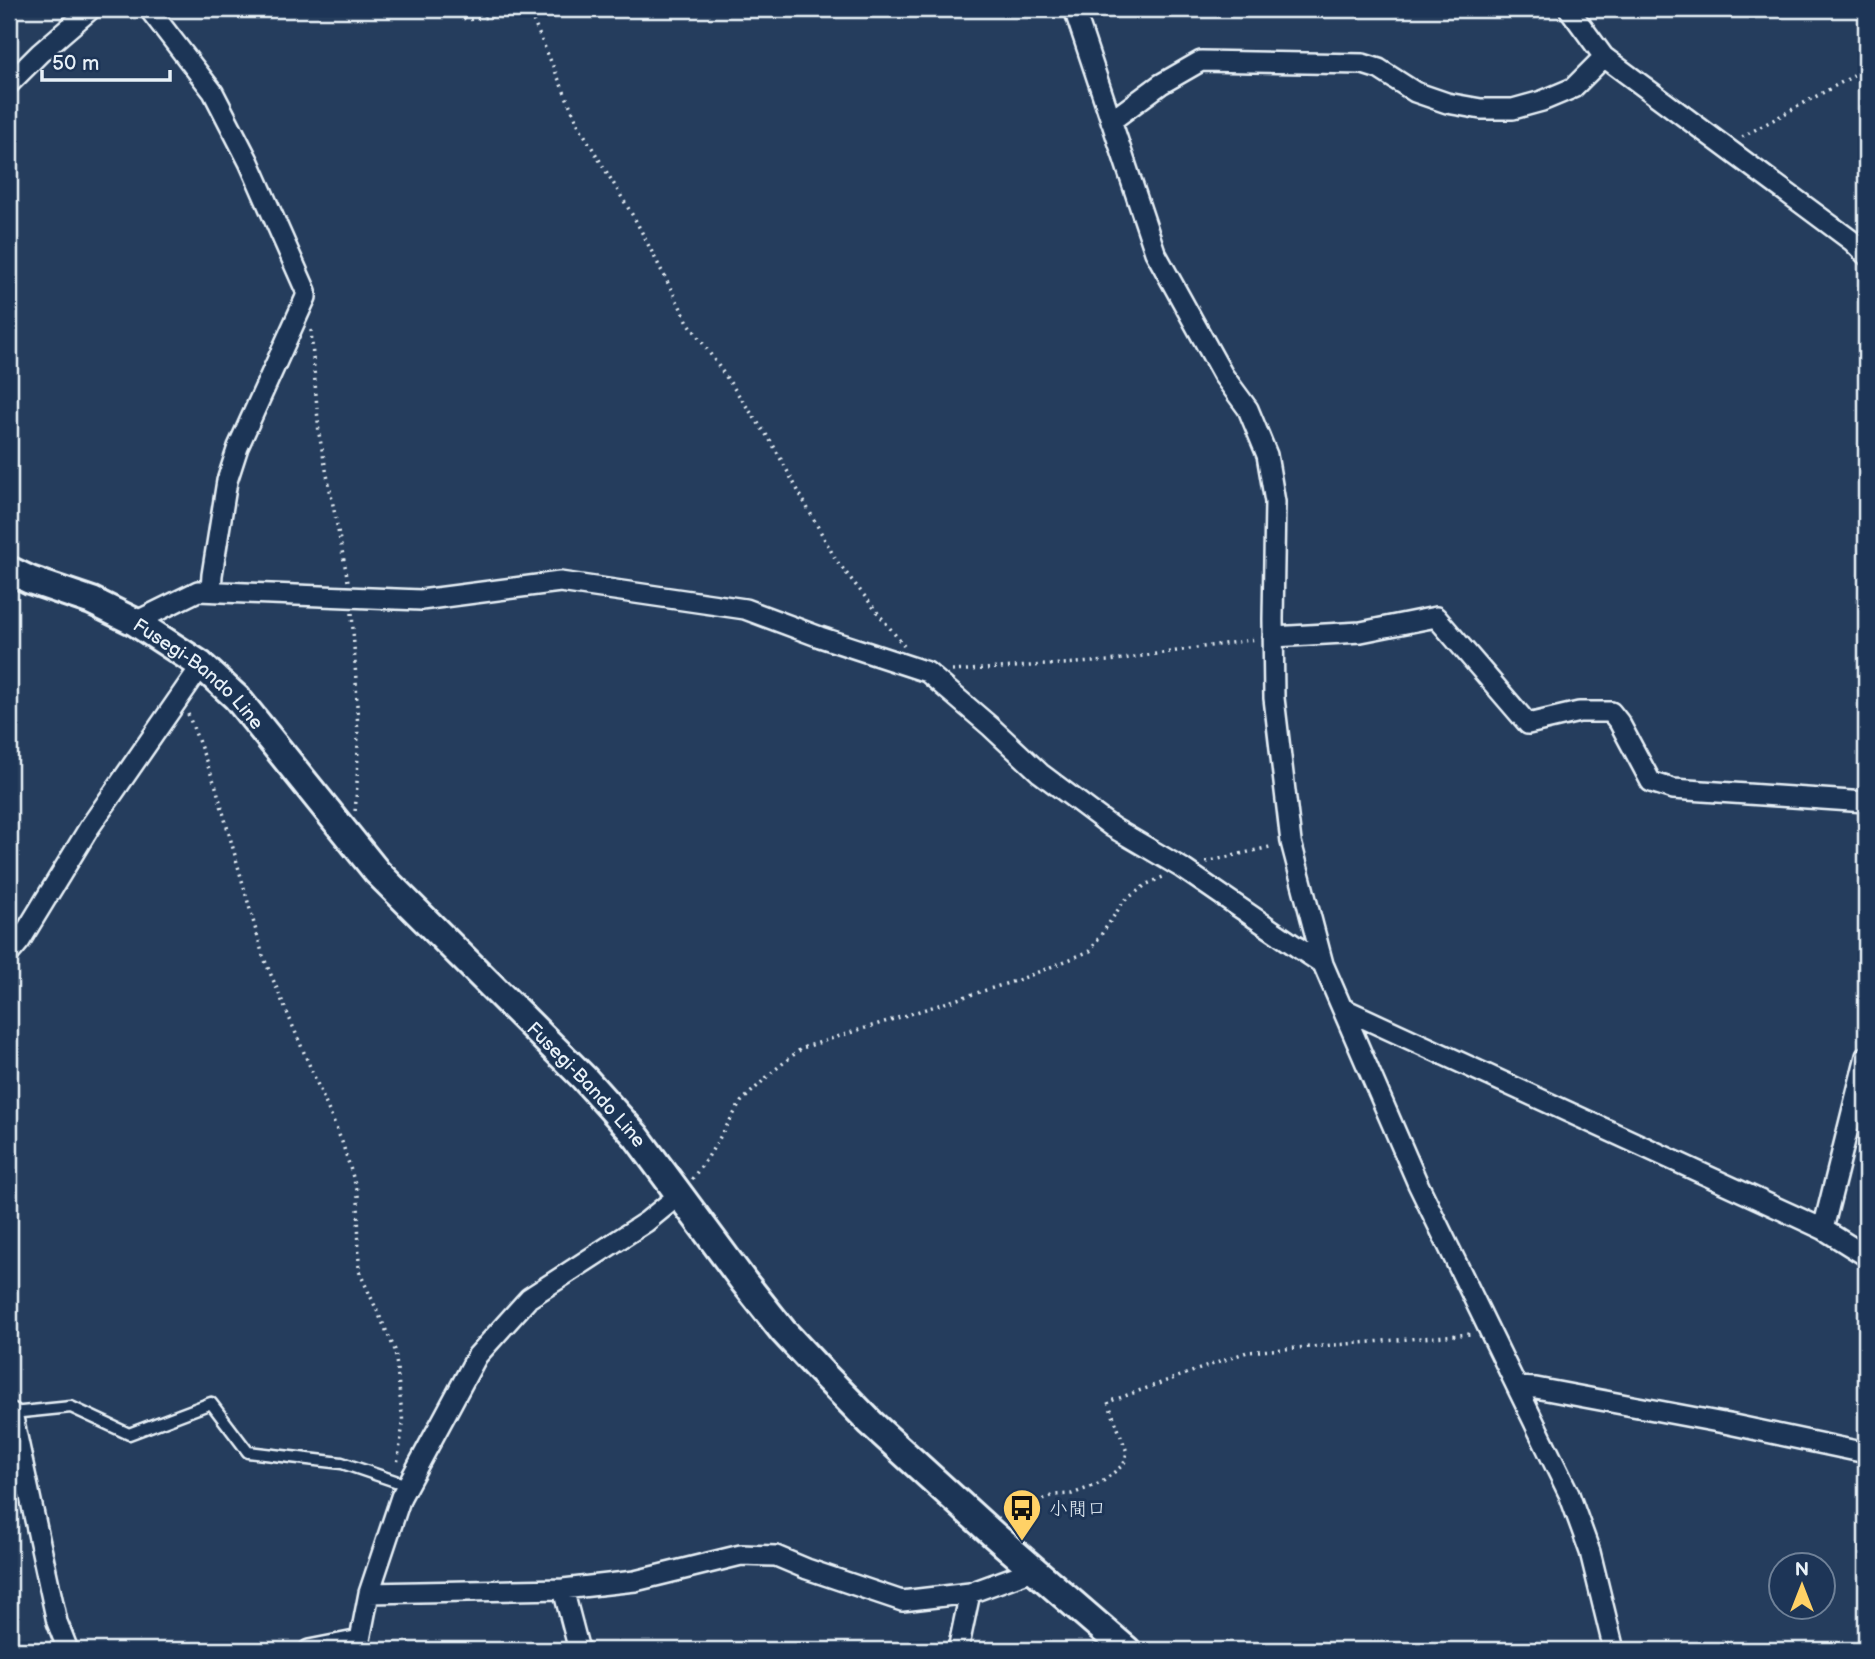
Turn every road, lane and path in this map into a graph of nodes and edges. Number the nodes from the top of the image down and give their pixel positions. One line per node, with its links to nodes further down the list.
1 (91, 9): 8 (street)
2 (149, 9): 12 (street)
3 (453, 9): 19 (path)
4 (1074, 9): 9 (street)
5 (1569, 9): 6 (street)
6 (1604, 57): 9 (street); 10 (street)
7 (1866, 69): 10 (path)
8 (9, 83)
9 (1111, 121): 17 (street)
10 (1725, 146): 11 (street)
11 (1866, 255)
12 (306, 298): 14 (street); 15 (path)
13 (9, 570): 16 (main road, Fusegi-Bando Line)
14 (212, 591): 15 (street); 16 (street)
15 (351, 597): 19 (street); 22 (path)
16 (135, 622): 18 (main road, Fusegi-Bando Line)
17 (1273, 637): 19 (path); 21 (street); 23 (street)
18 (201, 664): 20 (street); 22 (main road, Fusegi-Bando Line)
19 (927, 673): 24 (street)
20 (181, 696): 25 (street); 36 (path)
21 (1866, 802)
22 (352, 842): 29 (main road, Fusegi-Bando Line)
23 (1291, 842): 24 (path); 26 (street)
24 (1182, 868): 26 (street); 29 (path)
25 (9, 954)
26 (1323, 964): 27 (street)
27 (1342, 1007): 30 (street); 32 (street)
28 (1866, 1056): 30 (street)
29 (680, 1195): 36 (street); 37 (main road, Fusegi-Bando Line)
30 (1823, 1229): 31 (street)
31 (1866, 1256)
32 (1490, 1333): 33 (street); 37 (path)
33 (1517, 1387): 35 (street); 48 (street)
34 (12, 1413): 36 (lane); 43 (street)
35 (1866, 1453)
36 (401, 1483): 40 (street)
37 (994, 1535): 38 (main road, Fusegi-Bando Line)
38 (1033, 1570): 41 (street); 47 (main road, Fusegi-Bando Line)
39 (562, 1589): 40 (street); 41 (street); 45 (street)
40 (369, 1593): 42 (street)
41 (970, 1593): 46 (street)
42 (359, 1645): 44 (street)
43 (68, 1650)
44 (309, 1650)
45 (579, 1650)
46 (958, 1650)
47 (1127, 1650)
48 (1614, 1650)

